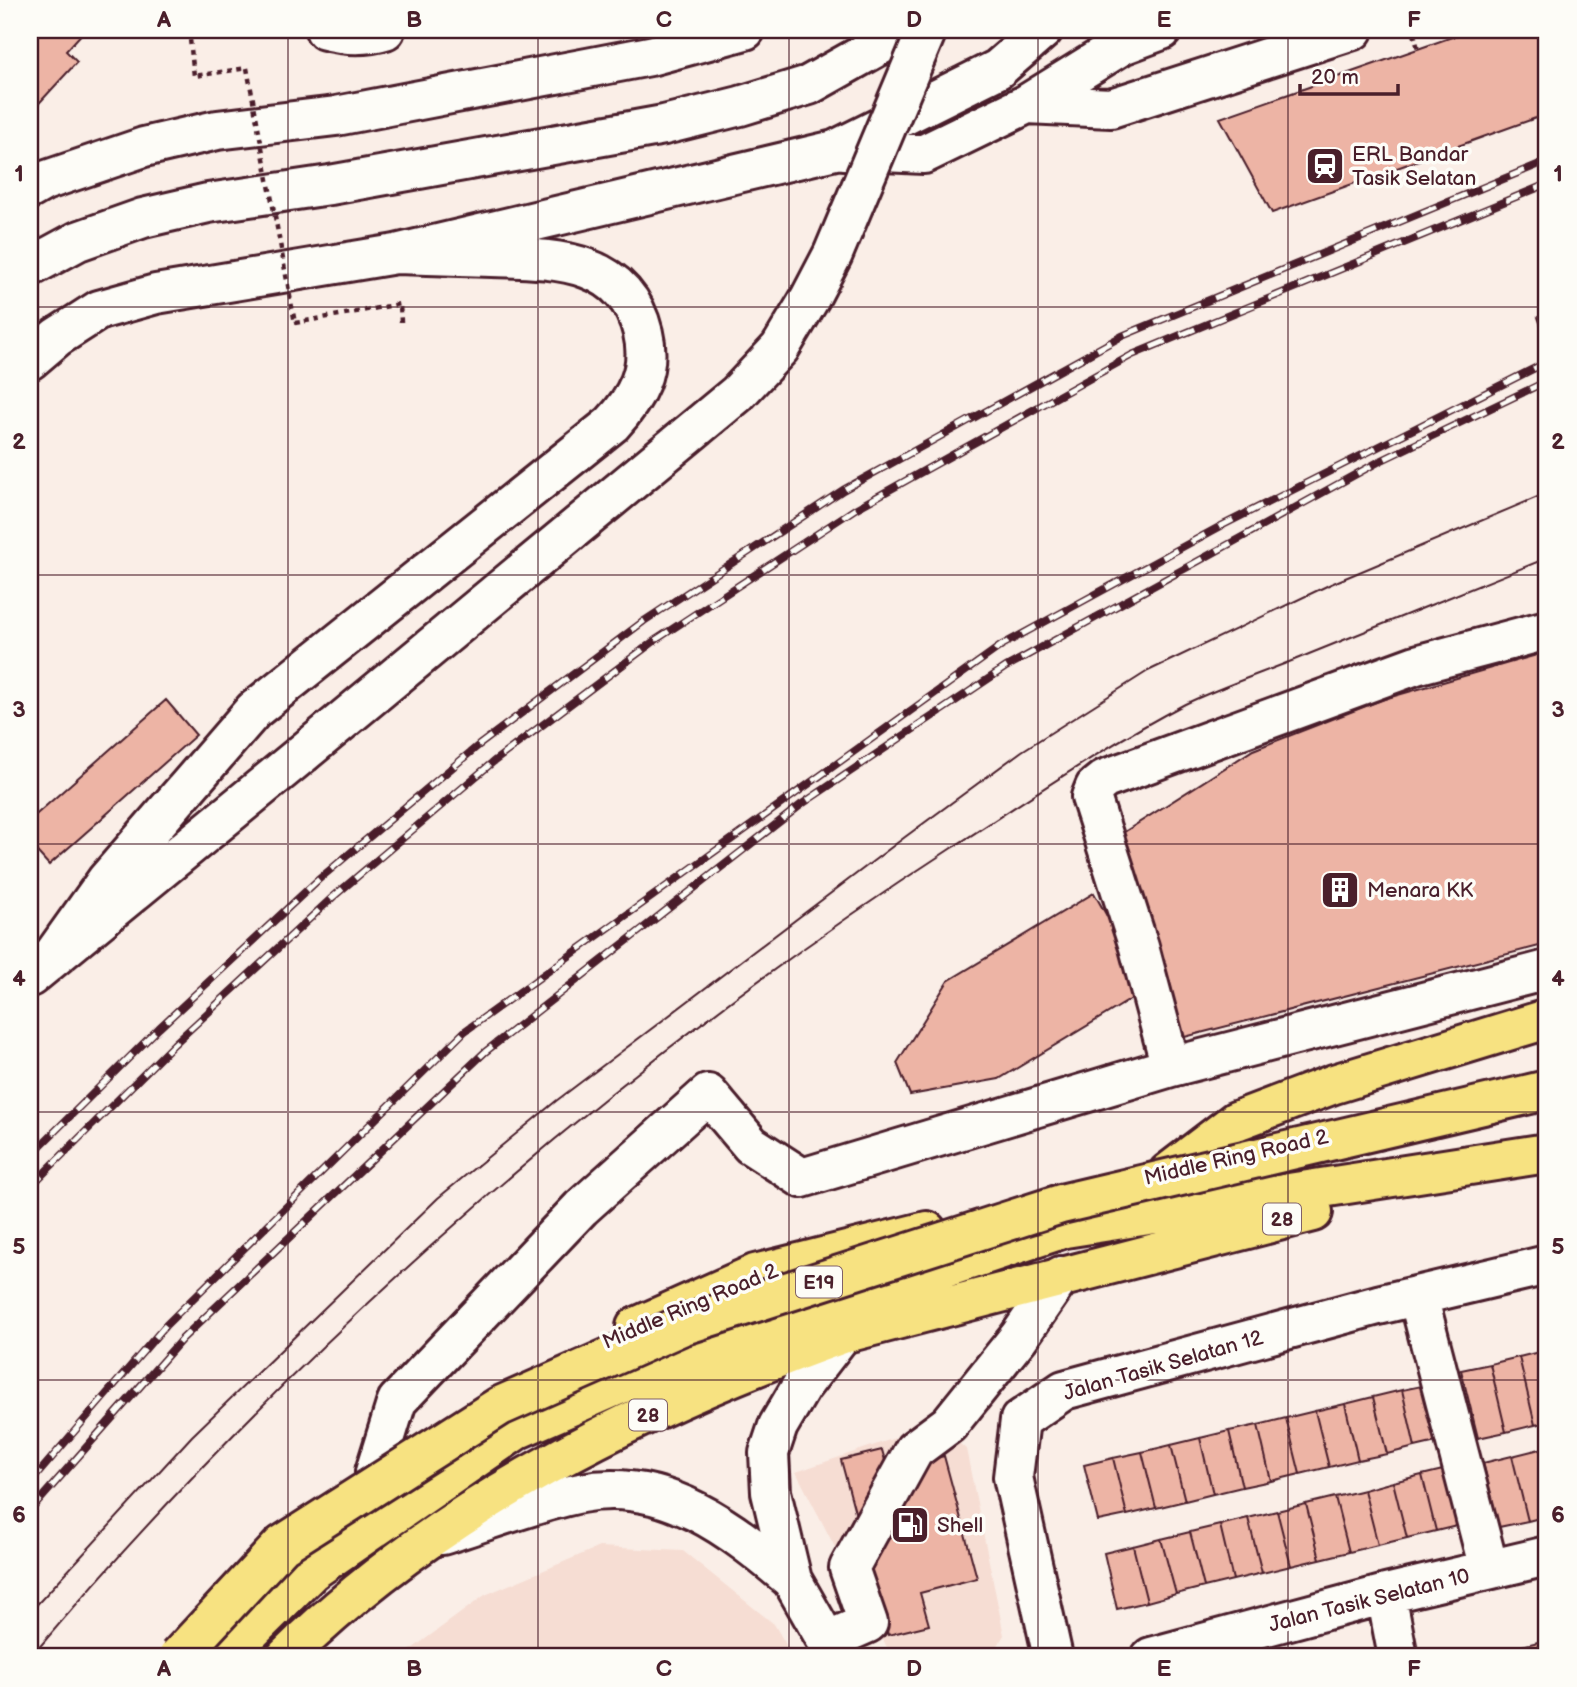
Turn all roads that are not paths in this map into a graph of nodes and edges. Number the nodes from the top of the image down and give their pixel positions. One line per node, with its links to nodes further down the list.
1 (325, 30): 2 (street)
2 (385, 30)
3 (745, 30): 11 (street)
4 (907, 30): 13 (street)
5 (927, 30): 16 (street, bridge)
6 (1043, 30): 10 (street)
7 (1163, 30): 9 (street)
8 (1353, 30): 9 (street)
9 (1027, 104): 10 (street)
10 (835, 150): 12 (street)
11 (30, 189)
12 (396, 254): 14 (street); 16 (street)
13 (30, 267)
14 (30, 360)
15 (1547, 630): 19 (street)
16 (41, 967)
17 (1547, 970): 19 (street)
18 (1547, 1019): 24 (highway)
19 (1171, 1067): 30 (street)
20 (1547, 1084): 24 (highway, Middle Ring Road 2)
21 (1547, 1090): 38 (highway, E19, bridge)
22 (1547, 1155): 23 (highway, 28); 39 (highway, E19)
23 (1504, 1166): 25 (highway); 27 (highway, 28)
24 (1168, 1173): 30 (highway, Middle Ring Road 2)
25 (1547, 1176)
26 (1547, 1265): 28 (street, Jalan Tasik Selatan 12)
27 (1061, 1276): 29 (highway, 28); 36 (street)
28 (1418, 1296): 33 (street); 41 (street, Jalan Tasik Selatan 12)
29 (842, 1334): 31 (highway, 28); 34 (street)
30 (375, 1472): 37 (highway, Middle Ring Road 2)
31 (428, 1540): 34 (street); 40 (highway, 28)
32 (1547, 1556): 33 (street, Jalan Tasik Selatan 10)
33 (1489, 1569): 35 (street, Jalan Tasik Selatan 10)
34 (792, 1580): 36 (street)
35 (1386, 1594): 42 (street, Jalan Tasik Selatan 10); 43 (street)
36 (832, 1649)
37 (169, 1657)
38 (178, 1657)
39 (225, 1657)
40 (286, 1657)
41 (1053, 1657)
42 (1151, 1657)
43 (1398, 1657)

